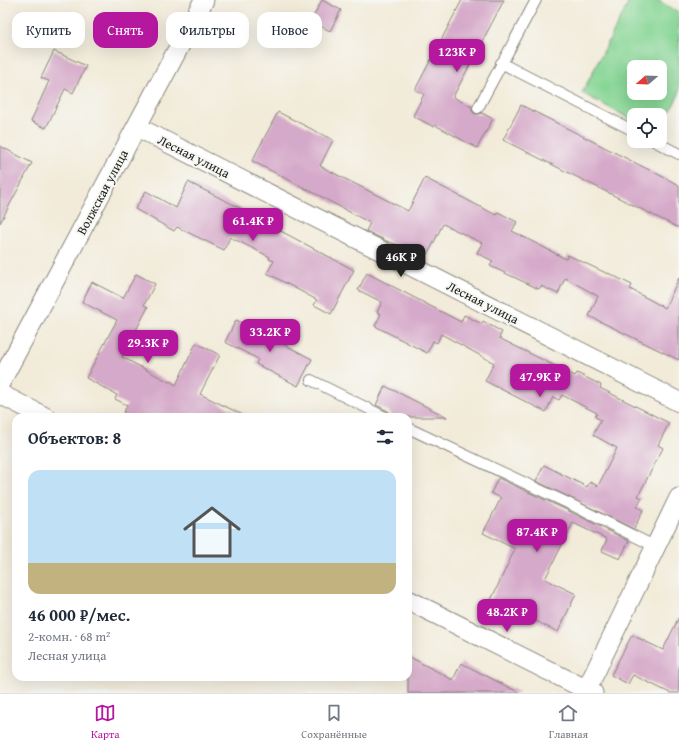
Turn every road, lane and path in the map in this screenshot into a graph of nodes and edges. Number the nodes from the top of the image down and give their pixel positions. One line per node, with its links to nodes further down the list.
1 (204, 0): 6 (street, Волжская улица)
2 (536, 0): 3 (lane)
3 (502, 63): 4 (lane); 5 (lane)
4 (478, 108)
5 (627, 127)
6 (137, 128): 10 (street, Волжская улица); 12 (street, Лесная улица)
7 (667, 148): 8 (lane)
8 (679, 154)
9 (311, 380): 14 (lane)
10 (0, 383)
11 (0, 394): 13 (street)
12 (679, 402)
13 (37, 413)
14 (377, 413)
15 (412, 430): 17 (lane)
16 (679, 498): 17 (street)
17 (656, 547): 19 (street)
18 (412, 602): 19 (street)
19 (588, 692)

